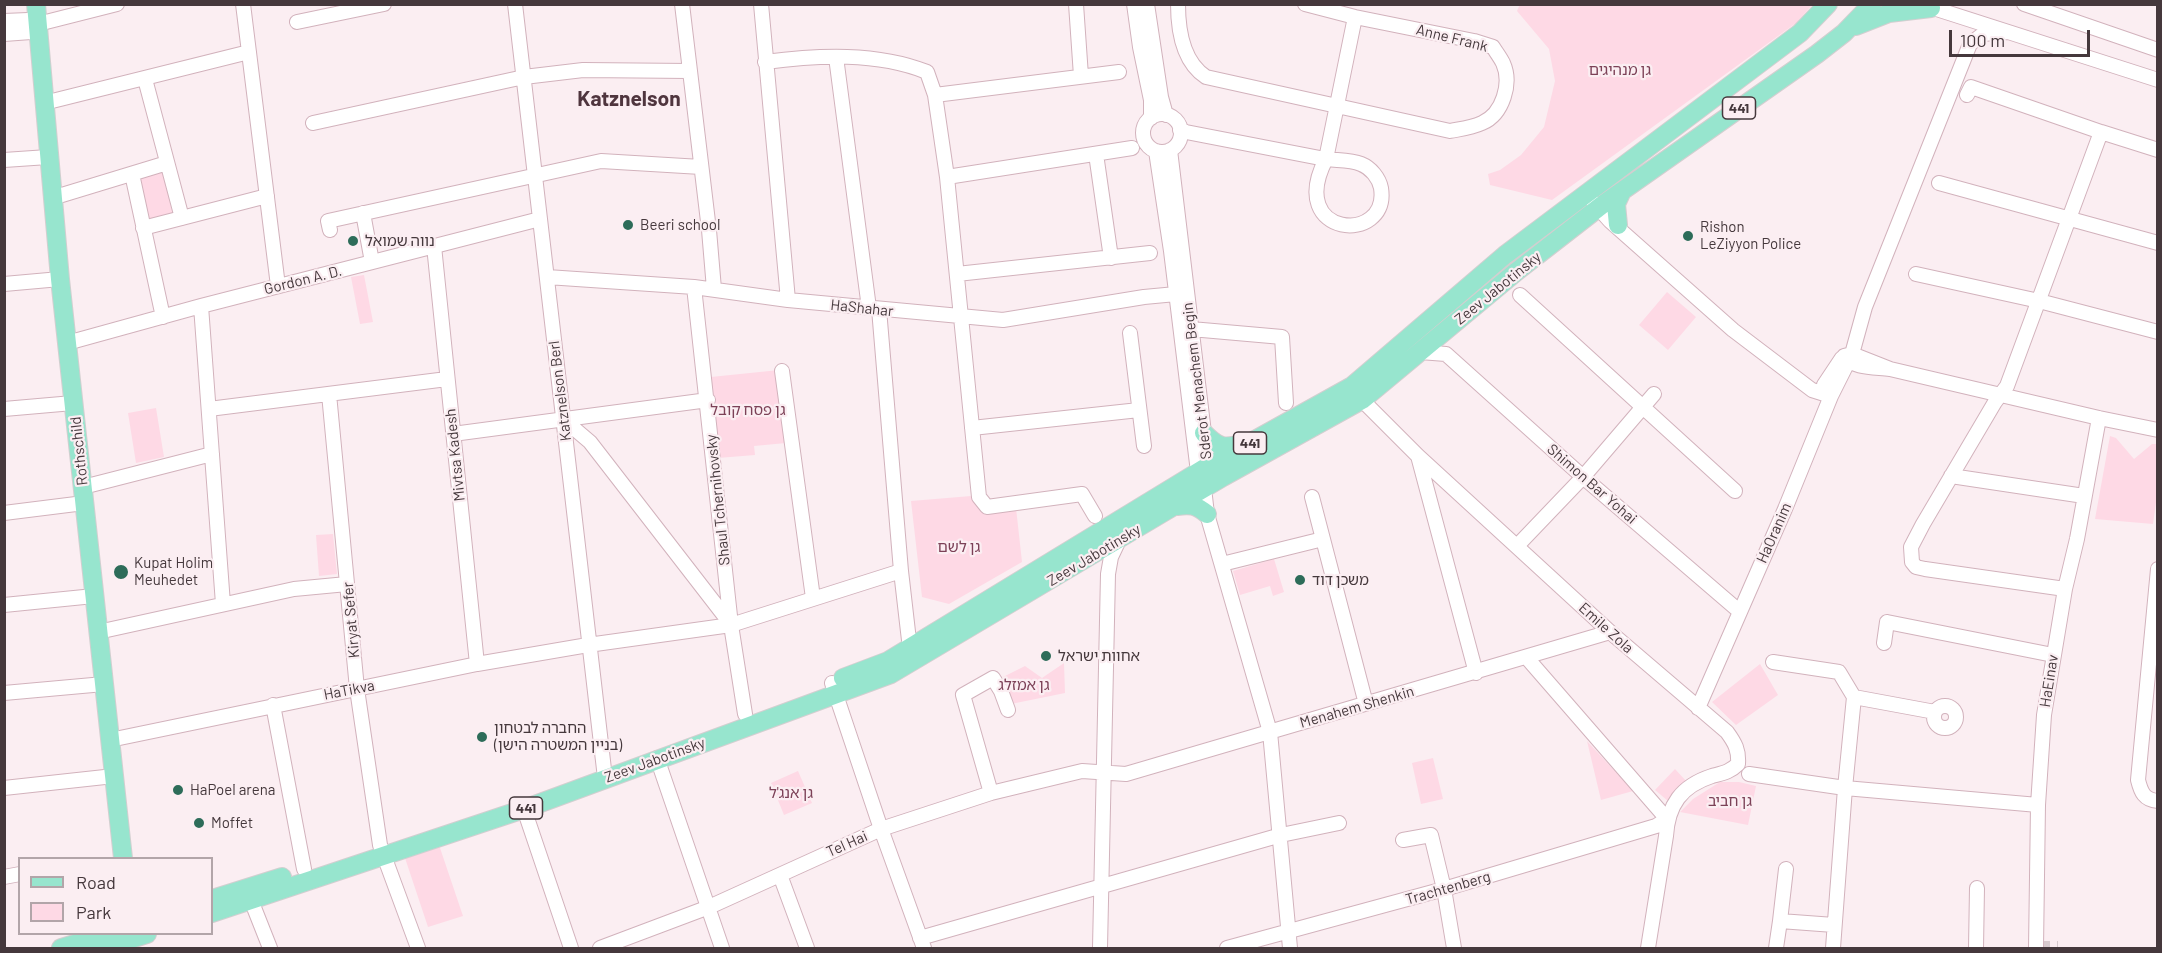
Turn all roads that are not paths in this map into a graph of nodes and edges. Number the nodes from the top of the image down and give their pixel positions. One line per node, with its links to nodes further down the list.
1 (117, 4): 18 (street)
2 (243, 4): 25 (street)
3 (384, 4): 19 (street)
4 (515, 4): 31 (street, Katznelson Berl)
5 (682, 4): 29 (street)
6 (761, 4): 23 (street)
7 (1076, 4): 32 (street)
8 (1134, 4): 40 (street)
9 (1147, 4): 39 (street)
10 (1178, 4): 38 (street)
11 (1305, 4): 16 (street)
12 (1828, 4): 57 (main road, Zeev Jabotinsky / 441)
13 (1872, 4): 21 (main road, Zeev Jabotinsky / 441)
14 (2024, 4): 24 (street)
15 (1927, 7): 20 (street); 21 (main road)
16 (1355, 17): 38 (street); 38 (street, Anne Frank)
17 (4, 21): 18 (street)
18 (33, 21): 22 (street); 37 (main road, Rothschild)
19 (297, 22)
20 (2008, 32): 34 (street); 87 (street)
21 (1844, 33): 56 (main road, Zeev Jabotinsky / 441)
22 (4, 34)
23 (763, 38): 27 (street); 28 (street)
24 (2157, 50)
25 (249, 52): 33 (street); 58 (street)
26 (836, 57): 27 (street); 35 (street); 86 (street)
27 (783, 60): 28 (street)
28 (765, 62): 83 (street)
29 (690, 72): 31 (street); 51 (street)
30 (1119, 72): 32 (street)
31 (524, 77): 41 (street); 53 (street, Katznelson Berl)
32 (1074, 77): 35 (street)
33 (145, 78): 37 (street); 49 (street)
34 (2157, 80)
35 (935, 95): 54 (street)
36 (1966, 95): 42 (street)
37 (44, 103): 47 (main road, Rothschild)
38 (1337, 106): 50 (street)
39 (1166, 115): 40 (street); 43 (street)
40 (1151, 117): 43 (street)
41 (313, 123)
42 (2102, 132): 45 (street); 63 (street)
43 (1171, 143): 50 (street); 81 (street, Sderot Menachem Begin); 90 (street, Sderot Menachem Begin)
44 (1132, 148): 46 (street)
45 (2157, 150)
46 (1096, 154): 54 (street); 71 (street)
47 (48, 157): 48 (street); 59 (main road, Rothschild)
48 (4, 160)
49 (167, 163): 52 (street); 62 (street)
50 (1324, 164): 50 (street)
51 (701, 167): 53 (street); 80 (street)
52 (132, 174): 59 (street); 66 (street)
53 (535, 177): 61 (street); 64 (street, Katznelson Berl)
54 (947, 177): 73 (street)
55 (1939, 183): 63 (street)
56 (1622, 190): 60 (main road, Zeev Jabotinsky / 441); 65 (main road)
57 (1587, 192): 60 (street); 121 (main road, Zeev Jabotinsky / 441)
58 (267, 196): 62 (street); 78 (street)
59 (52, 198): 76 (main road, Rothschild)
60 (1599, 207): 65 (street); 91 (main road, Zeev Jabotinsky / 441)
61 (363, 213): 67 (street); 72 (street)
62 (182, 218): 66 (street)
63 (2071, 218): 68 (street); 84 (street)
64 (540, 219): 69 (street, Gordon A. D.); 75 (street, Katznelson Berl)
65 (1620, 227): 103 (street)
66 (143, 228): 88 (street)
67 (330, 230)
68 (2157, 243)
69 (434, 246): 72 (street, Gordon A. D.); 102 (street, Mivtsa Kadesh)
70 (1150, 253): 71 (street)
71 (1111, 258): 73 (street)
72 (372, 262): 78 (street, Gordon A. D.)
73 (957, 274): 89 (street)
74 (1916, 274): 84 (street)
75 (547, 277): 79 (street, HaShahar); 116 (street, Katznelson Berl)
76 (60, 279): 77 (street); 95 (main road, Rothschild)
77 (4, 285)
78 (278, 286): 85 (street, Gordon A. D.)
79 (694, 286): 80 (street, HaShahar); 107 (street, Shaul Tchernihovsky)
80 (714, 289): 83 (street, HaShahar)
81 (1176, 294): 89 (street, HaShahar); 127 (street, Sderot Menachem Begin)
82 (1520, 295): 111 (street)
83 (788, 300): 86 (street, HaShahar)
84 (2039, 301): 93 (street); 106 (street)
85 (201, 306): 88 (street, Gordon A. D.); 113 (street)
86 (874, 309): 89 (street, HaShahar); 147 (street)
87 (1863, 313): 92 (street); 98 (street)
88 (163, 317): 95 (street, Gordon A. D.)
89 (962, 317): 117 (street)
90 (1191, 329): 110 (street); 119 (street, Sderot Menachem Begin)
91 (1446, 330): 96 (main road, Zeev Jabotinsky / 441); 97 (street)
92 (1859, 332): 98 (street); 99 (street)
93 (2157, 332)
94 (1130, 333): 114 (street)
95 (67, 344): 109 (main road, Rothschild)
96 (1420, 352): 97 (street); 108 (main road, Zeev Jabotinsky / 441)
97 (1446, 354): 129 (street, Shimon Bar Yohai)
98 (1848, 357): 99 (street); 100 (street); 103 (street, HaOranim)
99 (1877, 362): 100 (street)
100 (1890, 369): 106 (street)
101 (782, 371): 152 (street)
102 (447, 380): 104 (street); 120 (street, Mivtsa Kadesh)
103 (1827, 391): 155 (street, HaOranim)
104 (329, 394): 113 (street); 149 (street, Kiryat Sefer)
105 (1654, 394): 111 (street)
106 (2001, 394): 115 (street); 128 (street)
107 (708, 400): 116 (street); 157 (street, Shaul Tchernihovsky)
108 (1362, 400): 126 (street, Emile Zola); 127 (main road, Zeev Jabotinsky / 441)
109 (74, 403): 112 (street); 132 (main road, Rothschild)
110 (1286, 403)
111 (1643, 407): 129 (street); 131 (street)
112 (4, 409)
113 (209, 409): 125 (street)
114 (1139, 410): 117 (street); 124 (street)
115 (2099, 418): 118 (street); 133 (street, HaEinav)
116 (563, 419): 120 (street); 122 (street); 123 (street, Katznelson Berl)
117 (972, 428): 139 (street)
118 (2157, 430)
119 (1204, 433): 121 (main road); 127 (street, Sderot Menachem Begin)
120 (453, 434): 167 (street, Mivtsa Kadesh)
121 (1257, 439): 127 (main road, Zeev Jabotinsky / 441)
122 (590, 442): 123 (street); 157 (street)
123 (566, 444): 162 (street, Katznelson Berl)
124 (1144, 446)
125 (212, 454): 132 (street); 153 (street)
126 (1418, 456): 130 (street, Emile Zola); 135 (street)
127 (1203, 476): 136 (main road, Zeev Jabotinsky / 441); 138 (street); 142 (main road, Zeev Jabotinsky / 441)
128 (1951, 476): 133 (street); 150 (street)
129 (1583, 477): 143 (street); 155 (street, Shimon Bar Yohai)
130 (1455, 490): 135 (street); 143 (street, Emile Zola)
131 (1736, 491)
132 (83, 495): 137 (street); 151 (main road, Rothschild)
133 (2084, 496): 150 (street, HaEinav)
134 (1312, 497): 140 (street)
135 (1430, 501): 168 (street)
136 (1175, 506): 138 (main road); 141 (main road, Zeev Jabotinsky / 441)
137 (4, 513)
138 (1208, 514): 145 (street)
139 (1095, 516)
140 (1323, 539): 145 (street); 175 (street)
141 (1119, 540): 144 (main road, Zeev Jabotinsky / 441); 148 (street)
142 (1082, 544): 144 (street); 160 (main road, Zeev Jabotinsky / 441)
143 (1517, 546): 159 (street, Emile Zola)
144 (1099, 552): 148 (street); 170 (main road, Zeev Jabotinsky / 441)
145 (1222, 564): 180 (street)
146 (2157, 569): 190 (street)
147 (901, 571): 152 (street, HaTikva); 156 (street)
148 (1108, 574): 184 (street)
149 (347, 584): 153 (street); 171 (street, Kiryat Sefer)
150 (2064, 589): 164 (street, HaEinav)
151 (94, 596): 154 (street); 158 (main road, Rothschild)
152 (813, 598): 157 (street, HaTikva)
153 (224, 604): 158 (street)
154 (4, 605)
155 (1740, 611): 176 (street, HaOranim)
156 (908, 623): 160 (street); 163 (street)
157 (731, 625): 162 (street, HaTikva); 179 (street, Shaul Tchernihovsky)
158 (98, 632): 169 (main road, Rothschild)
159 (1610, 632): 165 (street, Menahem Shenkin); 176 (street, Emile Zola)
160 (933, 635): 163 (main road, Zeev Jabotinsky / 441)
161 (1884, 643): 164 (street)
162 (588, 645): 167 (street, HaTikva); 183 (street, Katznelson Berl)
163 (910, 649): 170 (main road, Zeev Jabotinsky / 441)
164 (2053, 655): 191 (street, HaEinav)
165 (1527, 658): 168 (street, Menahem Shenkin); 193 (street)
166 (1773, 662): 172 (street)
167 (477, 664): 171 (street, HaTikva)
168 (1476, 673): 175 (street, Menahem Shenkin)
169 (104, 684): 173 (street); 181 (main road, Rothschild)
170 (834, 688): 179 (main road, Zeev Jabotinsky / 441); 182 (main road, Zeev Jabotinsky / 441); 195 (street)
171 (357, 689): 174 (street, HaTikva); 198 (street, Kiryat Sefer)
172 (1852, 692): 178 (street); 188 (street)
173 (4, 693)
174 (273, 705): 181 (street, HaTikva); 200 (street)
175 (1366, 705): 180 (street, Menahem Shenkin)
176 (1698, 708): 193 (street, Emile Zola)
177 (1008, 710): 189 (street)
178 (1935, 712)
179 (745, 714): 183 (main road, Zeev Jabotinsky / 441)
180 (1270, 732): 184 (street, Menahem Shenkin); 196 (street)
181 (110, 740): 186 (main road, Rothschild)
182 (657, 758): 183 (main road, Zeev Jabotinsky / 441); 208 (street)
183 (604, 772): 192 (main road, Zeev Jabotinsky / 441); 198 (main road, Zeev Jabotinsky / 441)
184 (1103, 772): 189 (street, Tel Hai); 203 (street)
185 (1749, 774): 188 (street)
186 (110, 777): 187 (street); 199 (main road, Rothschild)
187 (4, 788)
188 (1845, 788): 191 (street); 211 (street)
189 (991, 793): 195 (street, Tel Hai)
190 (2157, 801)
191 (2038, 805): 232 (street, HaEinav)
192 (524, 809): 198 (main road, Zeev Jabotinsky / 441); 220 (street)
193 (1667, 819): 205 (street, Trachtenberg); 228 (street)
194 (1338, 823): 196 (street)
195 (881, 829): 202 (street, Tel Hai); 215 (street)
196 (1281, 835): 203 (street); 212 (street)
197 (1403, 840): 205 (street)
198 (382, 851): 200 (main road, Zeev Jabotinsky / 441); 207 (main road, Zeev Jabotinsky / 441); 219 (street, Kiryat Sefer)
199 (119, 857)
200 (304, 869): 206 (main road, Zeev Jabotinsky / 441)
201 (1786, 869): 210 (street)
202 (780, 875): 208 (street, Tel Hai); 223 (street)
203 (1101, 887): 215 (street); 224 (street)
204 (1977, 888): 231 (street)
205 (1444, 890): 212 (street, Trachtenberg); 227 (street)
206 (213, 899)
207 (251, 900): 209 (main road, Zeev Jabotinsky / 441); 218 (street)
208 (709, 907): 221 (street, Tel Hai); 222 (street)
209 (213, 913)
210 (1780, 921): 211 (street); 229 (street)
211 (1834, 925): 230 (street)
212 (1288, 932): 225 (street, Trachtenberg); 226 (street)
213 (101, 935): 216 (main road)
214 (136, 939): 217 (main road)
215 (922, 943)
216 (61, 948)
217 (103, 948)
218 (270, 948)
219 (418, 948)
220 (571, 948)
221 (600, 948)
222 (722, 948)
223 (807, 948)
224 (1100, 948)
225 (1227, 948)
226 (1290, 948)
227 (1454, 948)
228 (1648, 948)
229 (1776, 948)
230 (1833, 948)
231 (1976, 948)
232 (2036, 948)

